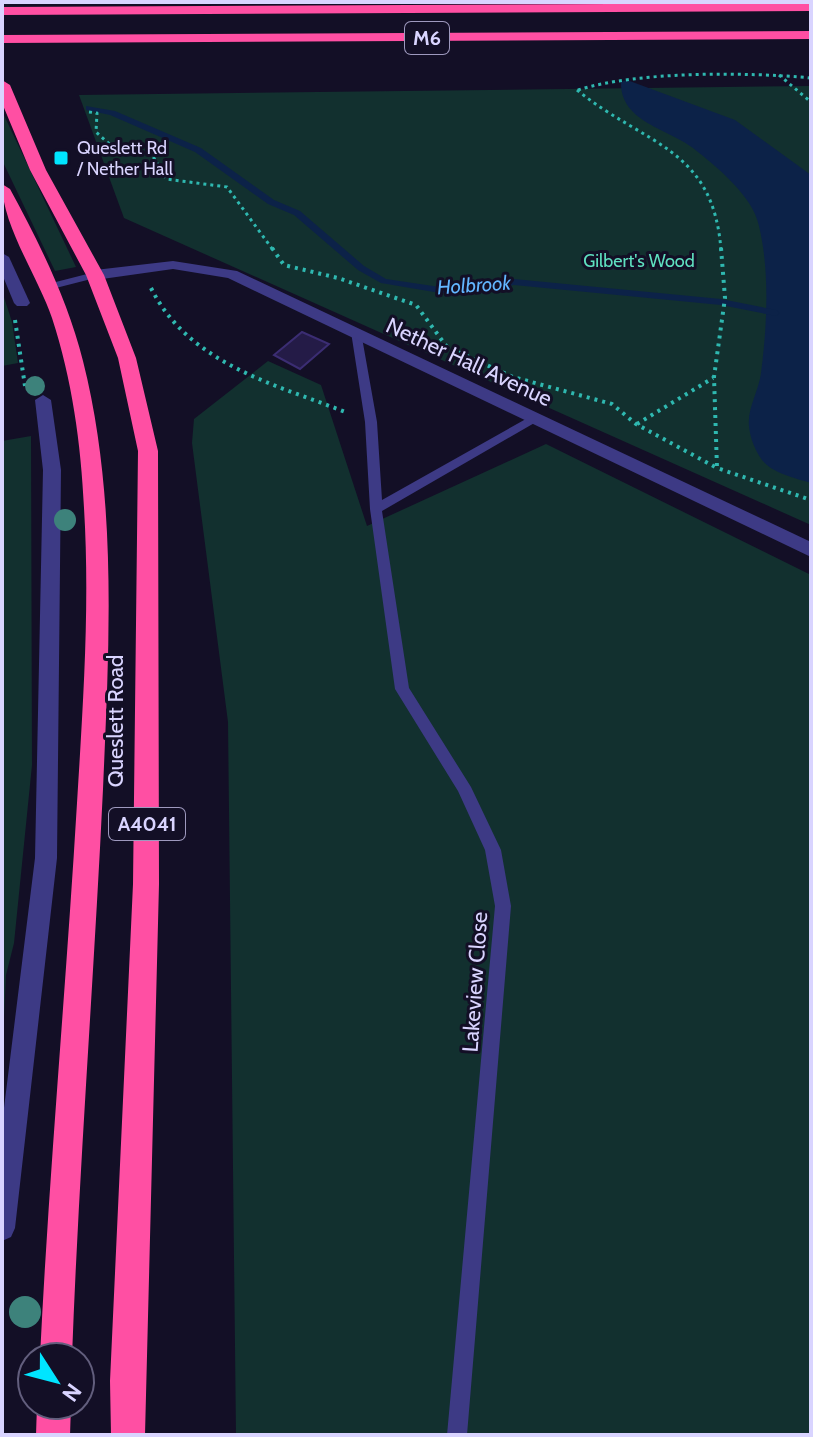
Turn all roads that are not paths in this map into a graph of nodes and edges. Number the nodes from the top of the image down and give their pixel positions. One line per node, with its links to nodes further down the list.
1 (811, 7): 2 (highway, M6)
2 (2, 11)
3 (811, 35): 4 (highway, M6)
4 (2, 39)
5 (2, 85): 8 (highway, Queslett Road / A4041)
6 (2, 189): 9 (highway, Queslett Road / A4041)
7 (2, 257): 10 (street)
8 (95, 275): 9 (lane); 11 (street, Nether Hall Avenue); 18 (highway, Queslett Road / A4041)
9 (48, 287): 17 (highway, Queslett Road / A4041)
10 (22, 303)
11 (356, 332): 13 (street, Nether Hall Avenue); 14 (lane, Lakeview Close)
12 (43, 400): 16 (street)
13 (537, 418): 14 (lane); 15 (street, Nether Hall Avenue)
14 (376, 509): 19 (lane, Lakeview Close)
15 (811, 550)
16 (2, 1228)
17 (57, 1341)
18 (128, 1435)
19 (457, 1435)

